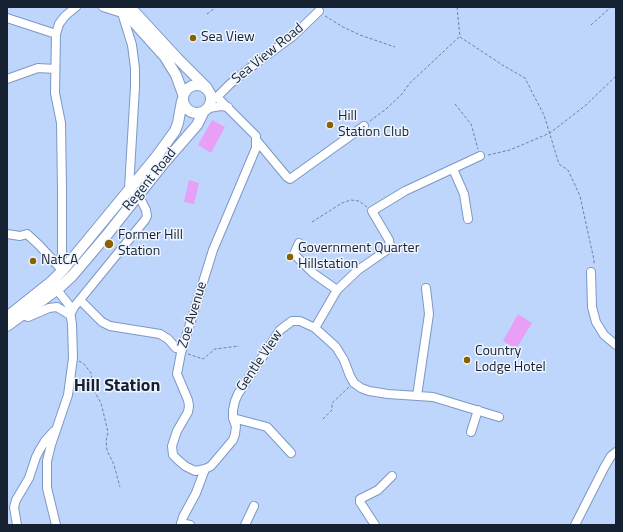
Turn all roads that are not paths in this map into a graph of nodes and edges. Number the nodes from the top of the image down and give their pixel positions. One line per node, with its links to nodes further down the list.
1 (76, 7): 6 (street)
2 (103, 7): 3 (street)
3 (126, 11): 9 (main road); 10 (main road); 17 (street)
4 (319, 11): 9 (street, Sea View Road)
5 (7, 18): 6 (street)
6 (56, 34): 7 (street)
7 (56, 69): 8 (street); 22 (street)
8 (7, 79)
9 (211, 94): 10 (main road); 11 (street); 12 (main road)
10 (182, 98): 12 (main road); 17 (main road, Regent Road)
11 (228, 107): 12 (street); 14 (street)
12 (206, 110): 18 (main road, Regent Road)
13 (364, 126): 14 (street)
14 (257, 142): 35 (street, Zoe Avenue)
15 (480, 156): 16 (street)
16 (453, 169): 19 (street); 27 (street)
17 (129, 188): 18 (street); 22 (main road, Regent Road)
18 (138, 196): 26 (main road, Regent Road); 28 (street)
19 (468, 219)
20 (7, 234): 22 (street)
21 (299, 242): 27 (street)
22 (60, 267): 24 (main road, Regent Road)
23 (591, 272): 34 (street)
24 (51, 282): 26 (street); 31 (main road, Regent Road)
25 (426, 288): 36 (street)
26 (58, 290): 29 (main road, Regent Road); 30 (street)
27 (337, 290): 33 (street)
28 (80, 300): 30 (street); 35 (street)
29 (22, 315): 30 (street); 32 (main road, Regent Road)
30 (70, 315): 40 (street)
31 (7, 317)
32 (7, 326)
33 (315, 328): 36 (street, Gentle View); 39 (street, Gentle View)
34 (616, 345)
35 (181, 351): 44 (street, Zoe Avenue)
36 (417, 396): 37 (street)
37 (478, 410): 38 (street); 41 (street)
38 (499, 417)
39 (233, 418): 42 (street); 44 (street, Gentle View)
40 (57, 428): 48 (street); 49 (street)
41 (471, 432)
42 (291, 453)
43 (615, 453): 52 (street)
44 (205, 469): 47 (street)
45 (392, 476): 51 (street)
46 (254, 506): 50 (street)
47 (184, 524)
48 (17, 525)
49 (56, 525)
50 (245, 525)
51 (375, 525)
52 (575, 525)

